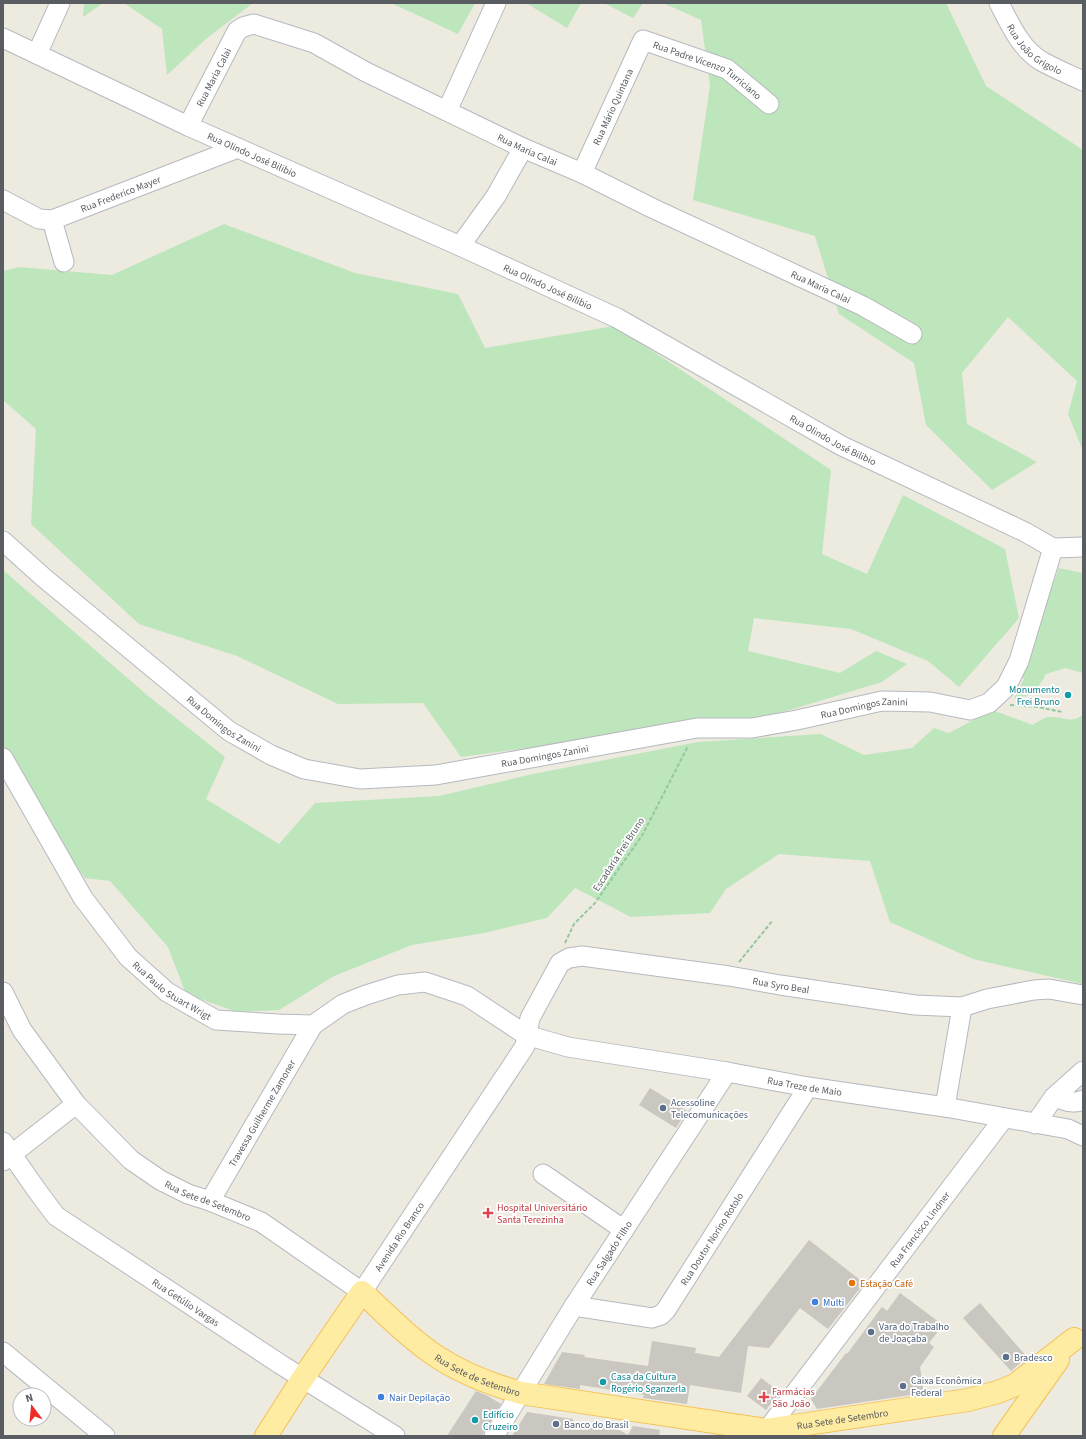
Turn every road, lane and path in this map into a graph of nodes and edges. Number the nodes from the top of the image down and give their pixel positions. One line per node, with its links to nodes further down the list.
1 (60, 3): 6 (street)
2 (496, 3): 9 (street)
3 (999, 3): 7 (street, Rua João Grigolo)
4 (3, 38): 6 (street, Rua Olindo José Bilibio)
5 (644, 40): 8 (street, Rua Padre Vicenzo Turriciano); 13 (street, Rua Mário Quintana)
6 (37, 54): 10 (street, Rua Olindo José Bilibio)
7 (1083, 81)
8 (769, 104)
9 (447, 111): 10 (street, Rua Maria Calai); 12 (street, Rua Maria Calai)
10 (188, 126): 11 (street, Rua Olindo José Bilibio)
11 (238, 148): 15 (street, Rua Frederico Mayer); 16 (street, Rua Olindo José Bilibio)
12 (523, 148): 13 (street, Rua Maria Calai); 16 (street)
13 (582, 173): 18 (street, Rua Maria Calai)
14 (3, 200): 15 (street)
15 (52, 220): 17 (street)
16 (460, 246): 21 (street, Rua Olindo José Bilibio)
17 (64, 262)
18 (912, 334)
19 (3, 541): 24 (street, Rua Domingos Zanini)
20 (1083, 547): 21 (street)
21 (1053, 548): 22 (street, Rua Domingos Zanini)
22 (989, 703): 23 (path); 24 (street, Rua Domingos Zanini)
23 (1062, 712)
24 (697, 728): 27 (path, Escadaria Frei Bruno)
25 (3, 758): 32 (street, Rua Paulo Stuart Wrigt)
26 (773, 920): 28 (path)
27 (560, 963): 28 (street, Rua Syro Beal); 33 (street)
28 (729, 976): 31 (street, Rua Syro Beal)
29 (3, 992): 39 (street, Rua Sete de Setembro)
30 (1083, 994): 31 (street, Rua Syro Beal)
31 (962, 1006): 40 (street)
32 (313, 1025): 33 (street); 46 (street, Travessa Guilherme Zamoner)
33 (526, 1036): 35 (street, Rua Treze de Maio); 48 (street, Avenida Rio Branco)
34 (1083, 1071): 37 (street)
35 (727, 1072): 36 (street, Rua Treze de Maio); 47 (street, Rua Salgado Filho)
36 (808, 1087): 40 (street, Rua Treze de Maio); 49 (street, Rua Doutor Norino Rotolo)
37 (1054, 1097): 38 (street); 42 (street)
38 (1083, 1100)
39 (76, 1104): 44 (street); 46 (street, Rua Sete de Setembro)
40 (945, 1108): 41 (street, Rua Treze de Maio)
41 (1004, 1118): 42 (street, Rua Treze de Maio); 57 (street, Rua Francisco Lindner)
42 (1036, 1124): 43 (street, Rua Treze de Maio)
43 (1083, 1136)
44 (6, 1152): 52 (street, Rua Getúlio Vargas)
45 (543, 1174): 47 (street)
46 (210, 1201): 48 (street, Rua Sete de Setembro)
47 (624, 1230): 49 (street, Rua Salgado Filho)
48 (362, 1292): 52 (main road, Avenida Rio Branco); 54 (main road, Rua Sete de Setembro)
49 (574, 1306): 54 (street, Rua Salgado Filho)
50 (1079, 1334): 53 (main road, Rua Sete de Setembro); 56 (main road)
51 (3, 1352): 58 (street)
52 (303, 1378): 59 (main road, Avenida Rio Branco); 60 (street, Rua Getúlio Vargas)
53 (1014, 1385): 55 (main road, Rua Sete de Setembro); 56 (main road)
54 (521, 1393): 57 (main road, Rua Sete de Setembro); 61 (street, Rua Salgado Filho)
55 (968, 1400): 57 (main road, Rua Sete de Setembro); 62 (main road)
56 (1023, 1409): 63 (main road)
57 (765, 1433)
58 (105, 1436)
59 (266, 1436)
60 (395, 1436)
61 (494, 1436)
62 (998, 1436)
63 (1004, 1436)

